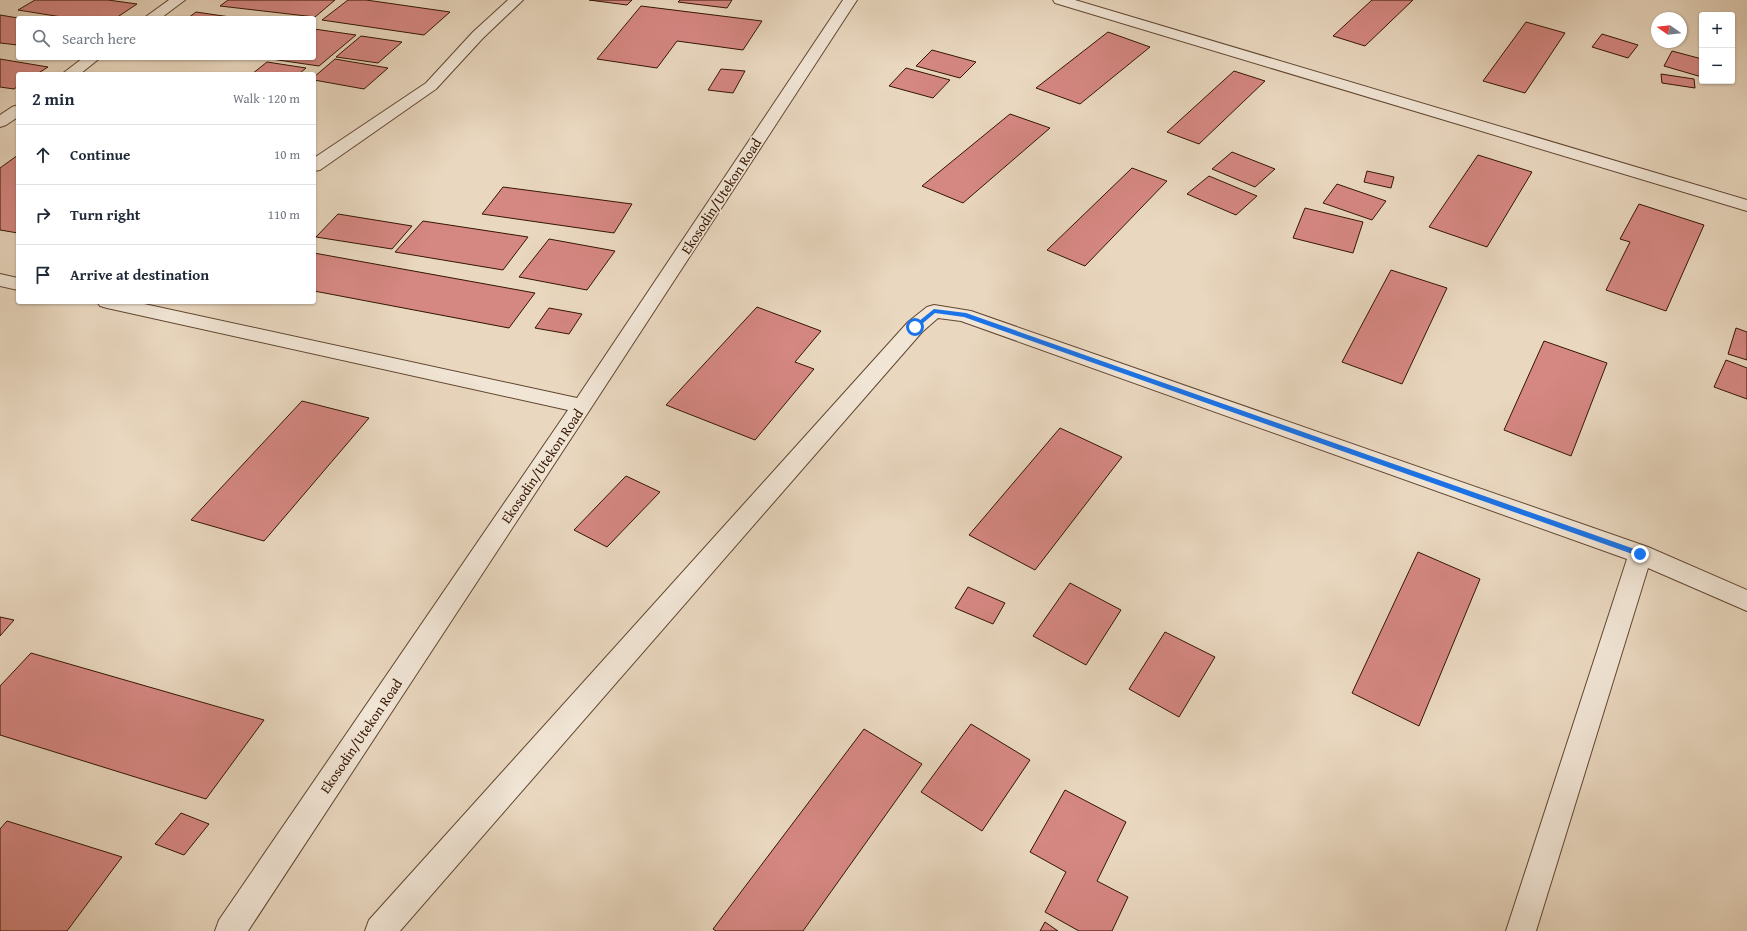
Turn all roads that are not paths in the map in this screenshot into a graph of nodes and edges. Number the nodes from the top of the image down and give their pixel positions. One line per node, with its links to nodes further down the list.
1 (178, 0): 5 (street)
2 (516, 0): 10 (street)
3 (850, 0): 15 (street, Ekosodin/Utekon Road)
4 (1060, 0): 11 (street)
5 (154, 16)
6 (90, 60): 7 (street)
7 (73, 72)
8 (16, 111): 9 (street)
9 (0, 122)
10 (316, 165)
11 (1747, 206)
12 (0, 280): 13 (street)
13 (16, 284)
14 (119, 304): 15 (street)
15 (582, 406): 18 (street, Ekosodin/Utekon Road)
16 (1640, 554): 17 (street); 19 (street); 20 (street)
17 (1747, 601)
18 (230, 931)
19 (380, 931)
20 (1521, 931)

